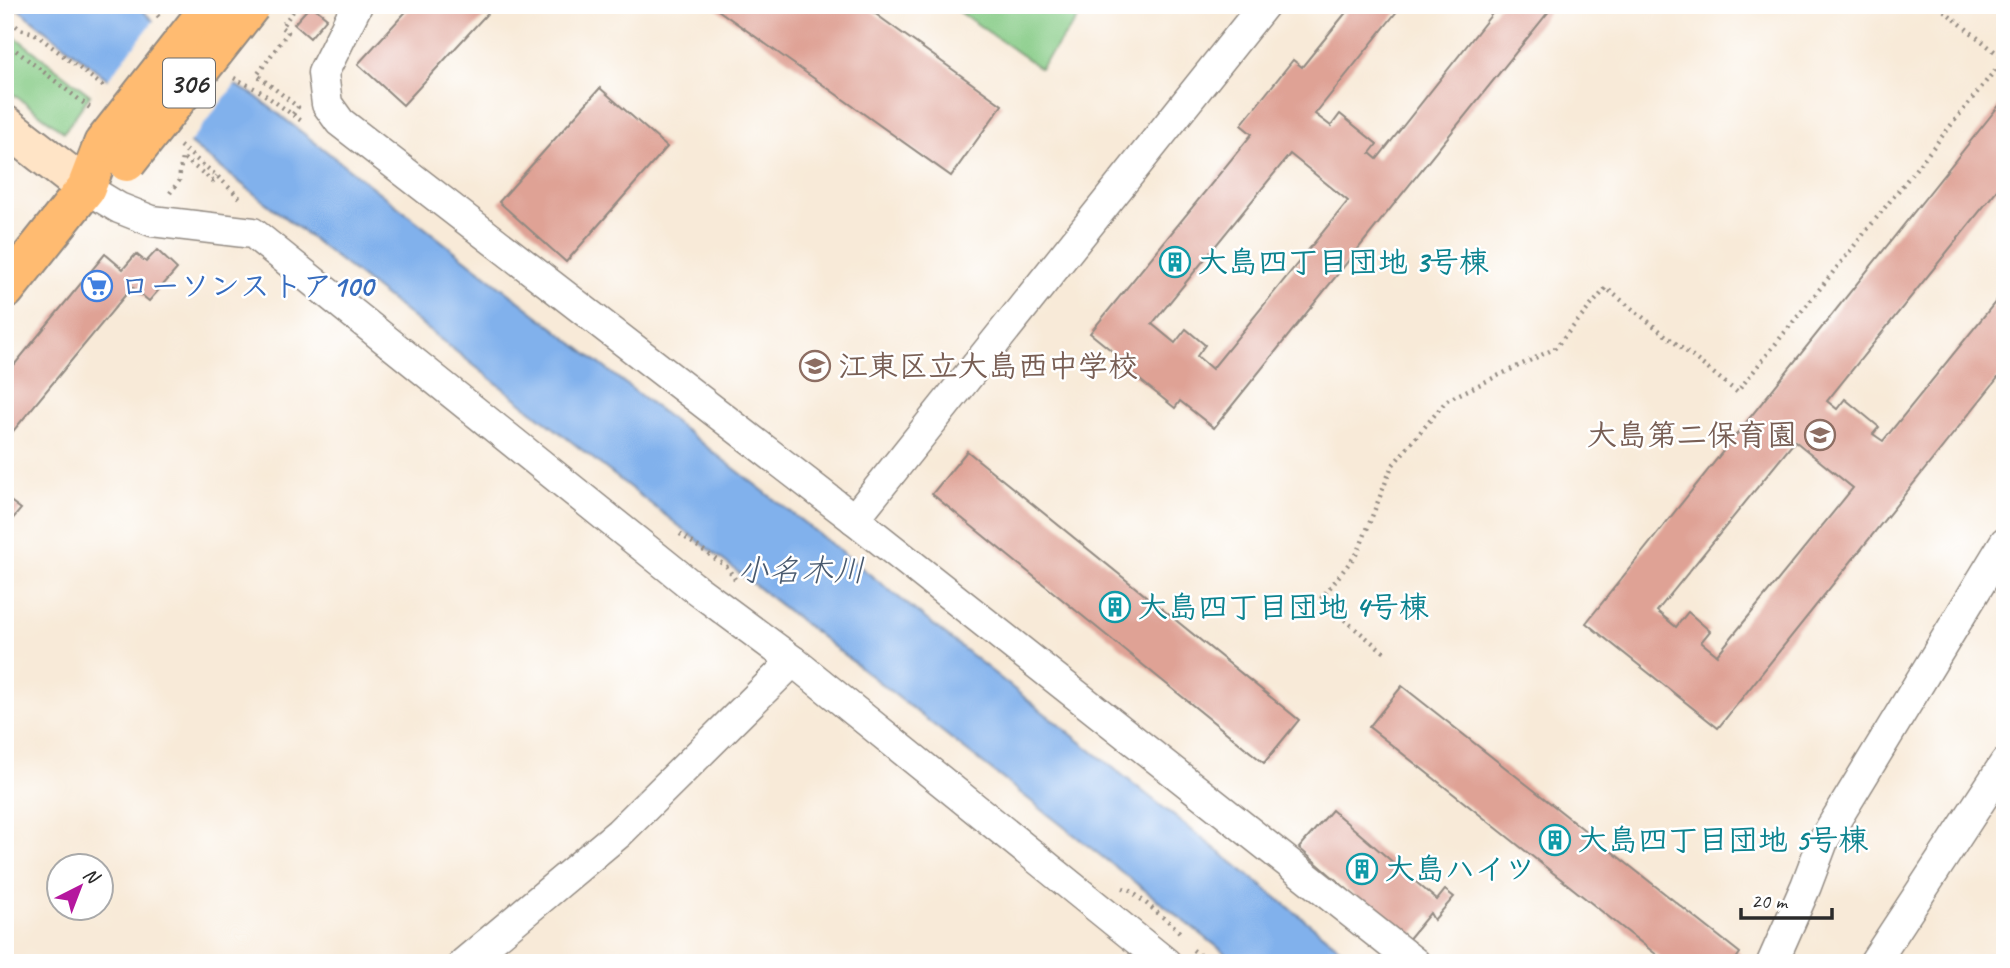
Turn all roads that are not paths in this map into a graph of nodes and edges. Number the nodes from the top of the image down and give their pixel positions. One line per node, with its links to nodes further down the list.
1 (212, 5): 6 (main road, 306, bridge)
2 (251, 5): 6 (main road, 306, bridge)
3 (358, 5): 9 (street)
4 (1264, 5): 9 (street)
5 (5, 125): 7 (street)
6 (108, 139): 7 (main road, 306)
7 (86, 188): 8 (main road, 306); 11 (street)
8 (5, 290)
9 (854, 519): 15 (street)
10 (2005, 542): 16 (street)
11 (793, 661): 13 (street); 14 (street)
12 (2005, 763): 17 (street)
13 (464, 963)
14 (1166, 963)
15 (1415, 963)
16 (1772, 963)
17 (1874, 963)

